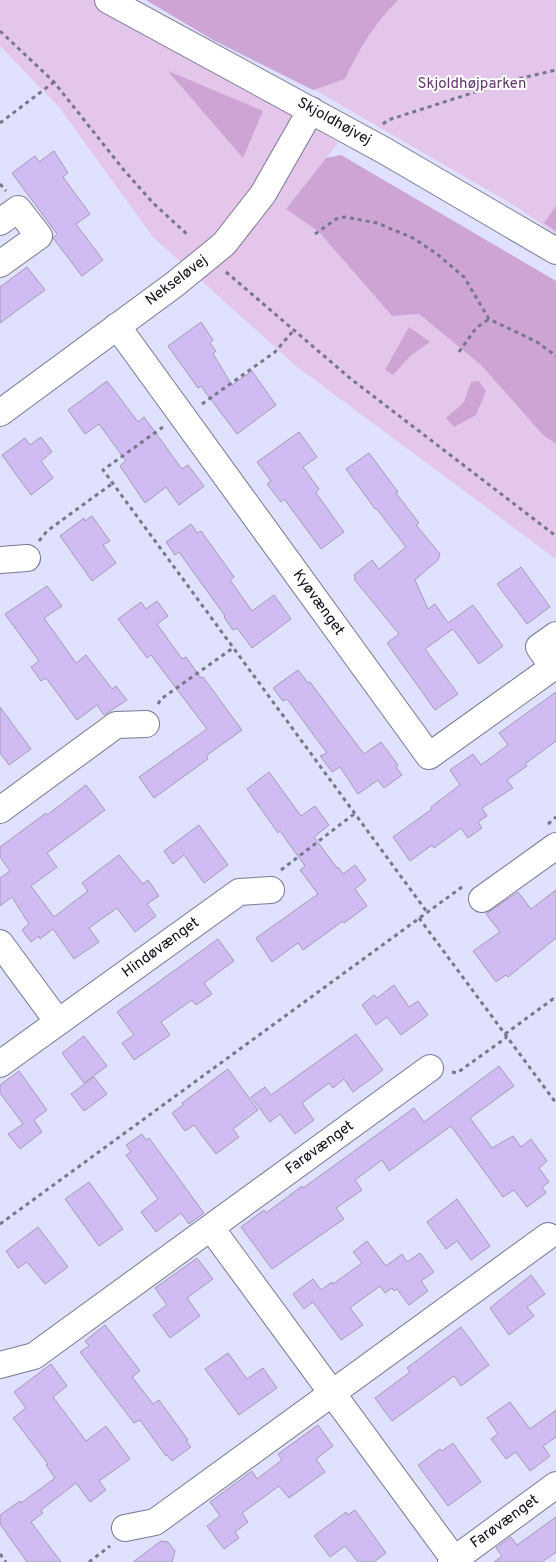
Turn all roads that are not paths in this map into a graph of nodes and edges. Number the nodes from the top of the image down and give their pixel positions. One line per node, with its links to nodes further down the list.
1 (108, 0): 2 (street, Skjoldhøjvej)
2 (310, 110): 4 (street, Skjoldhøjvej); 6 (street, Nekseløvej)
3 (0, 222): 5 (street)
4 (556, 251)
5 (0, 264)
6 (117, 326): 7 (street, Nekseløvej); 11 (street, Kyøvænget)
7 (0, 413)
8 (27, 558): 9 (street)
9 (0, 560)
10 (556, 635): 11 (street, Kyøvænget)
11 (555, 666)
12 (146, 724): 13 (street)
13 (0, 810)
14 (548, 837): 16 (street)
15 (271, 890): 18 (street, Hindøvænget)
16 (474, 892)
17 (0, 943): 18 (street)
18 (58, 1022): 19 (street, Hindøvænget)
19 (0, 1064)
20 (430, 1068): 21 (street, Farøvænget)
21 (211, 1228): 23 (street, Farøvænget); 24 (street, Farøvænget)
22 (548, 1236): 24 (street)
23 (0, 1365)
24 (332, 1392): 26 (street); 27 (street, Farøvænget)
25 (556, 1485): 27 (street, Farøvænget)
26 (125, 1528)
27 (454, 1561)

